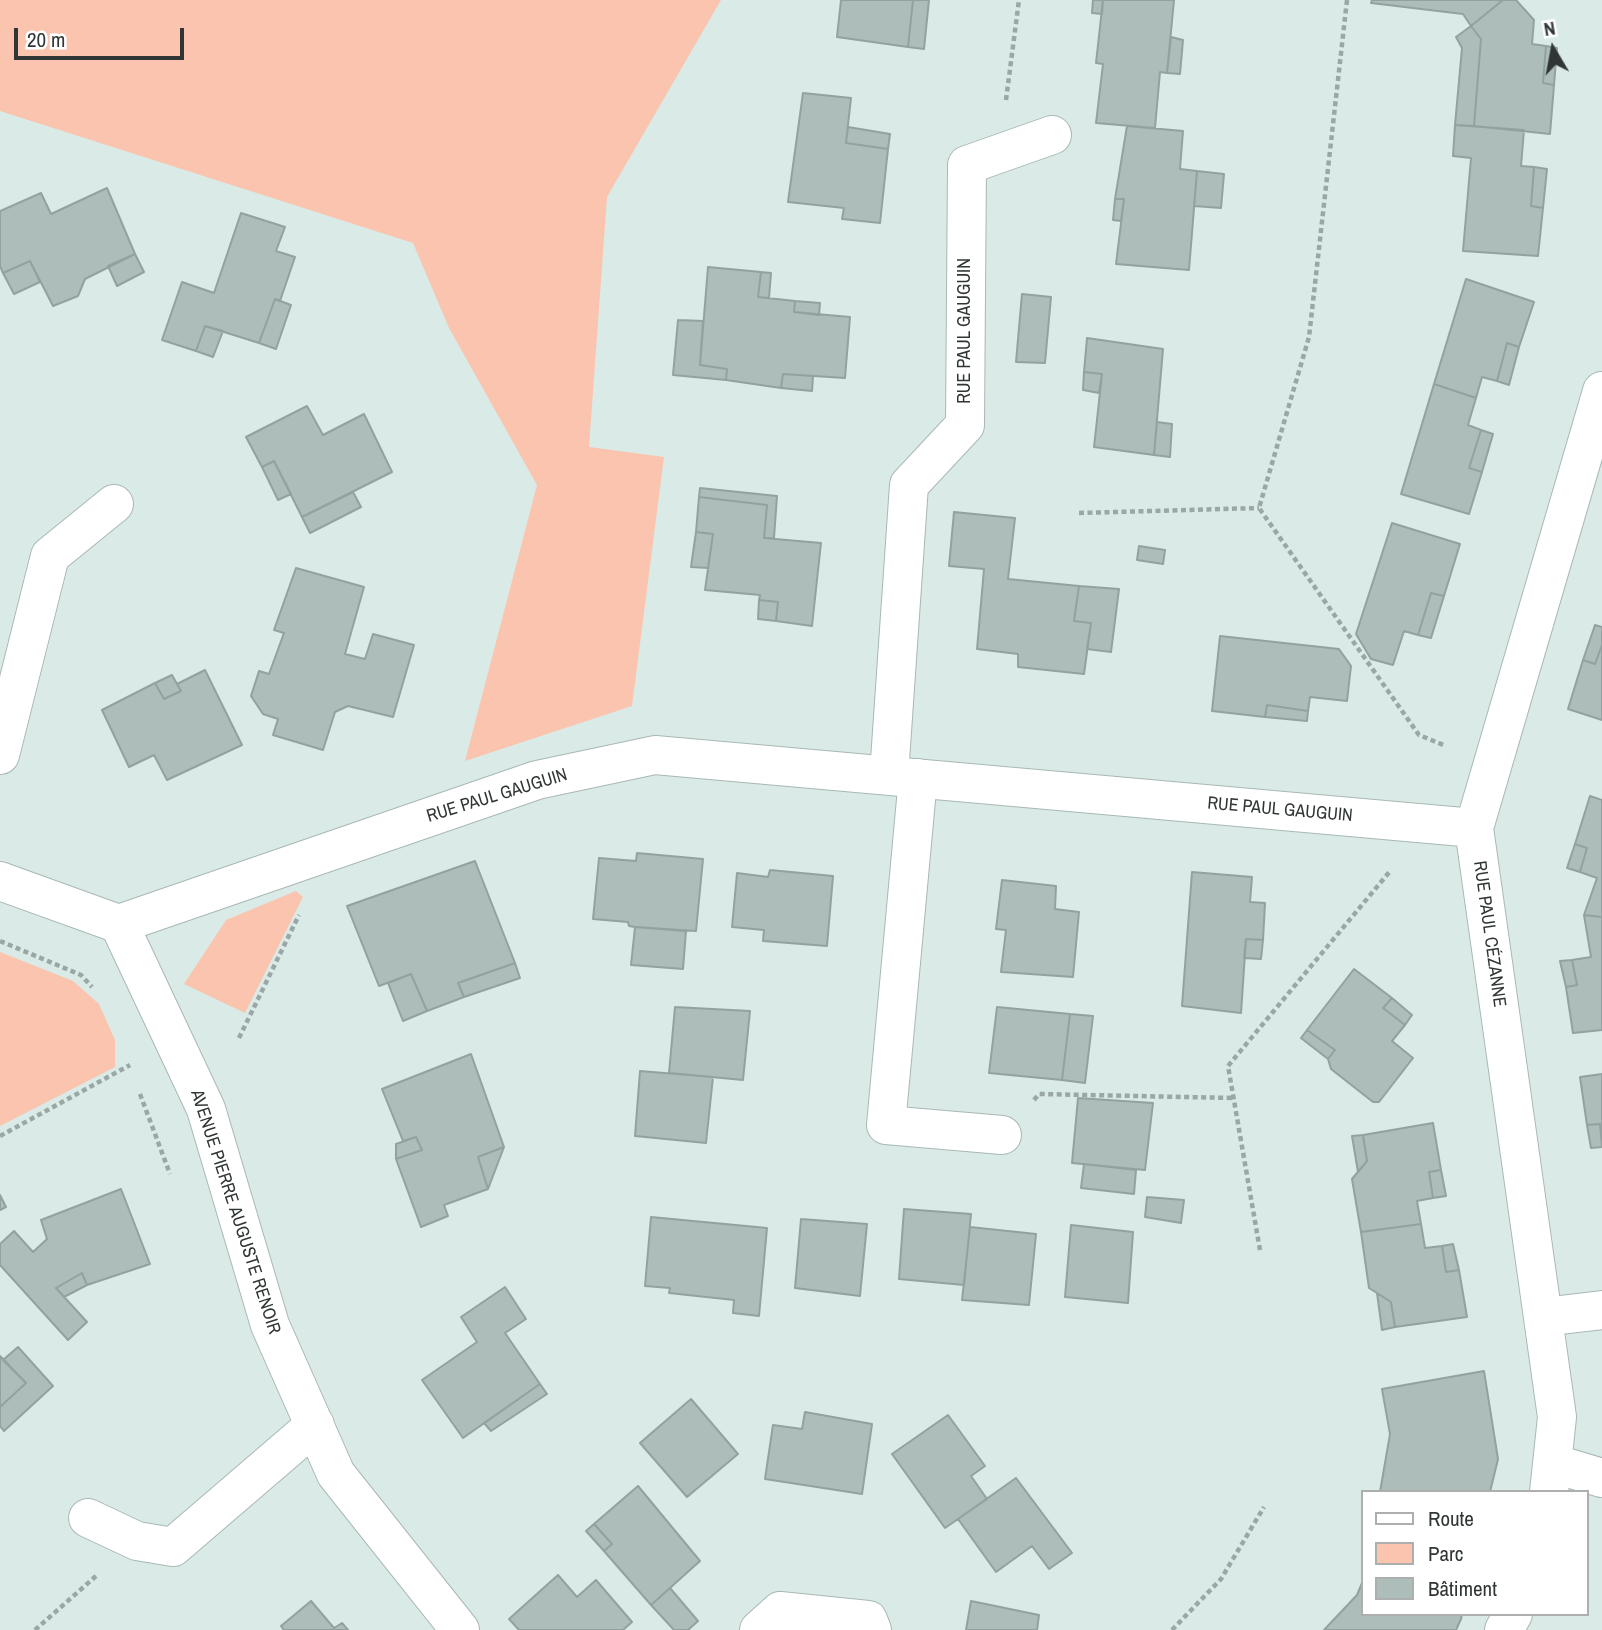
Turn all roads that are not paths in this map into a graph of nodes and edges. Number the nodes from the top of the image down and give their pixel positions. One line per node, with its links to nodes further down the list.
1 (1052, 135): 5 (street, RUE PAUL GAUGUIN)
2 (1602, 391): 6 (street, RUE PAUL CÉZANNE)
3 (114, 504): 4 (street)
4 (0, 755)
5 (904, 776): 6 (street, RUE PAUL GAUGUIN); 8 (street, RUE PAUL GAUGUIN); 9 (street, RUE PAUL GAUGUIN)
6 (1474, 828): 11 (street, RUE PAUL CÉZANNE)
7 (0, 881): 8 (street)
8 (119, 924): 12 (street, AVENUE PIERRE AUGUSTE RENOIR)
9 (1002, 1135)
10 (1602, 1310): 11 (street)
11 (1543, 1317): 13 (street, RUE PAUL CÉZANNE)
12 (314, 1425): 15 (street); 16 (street, AVENUE PIERRE AUGUSTE RENOIR)
13 (1550, 1477): 14 (street)
14 (1602, 1478)
15 (89, 1518)
16 (460, 1630)
17 (759, 1630): 18 (street)
18 (872, 1630)

